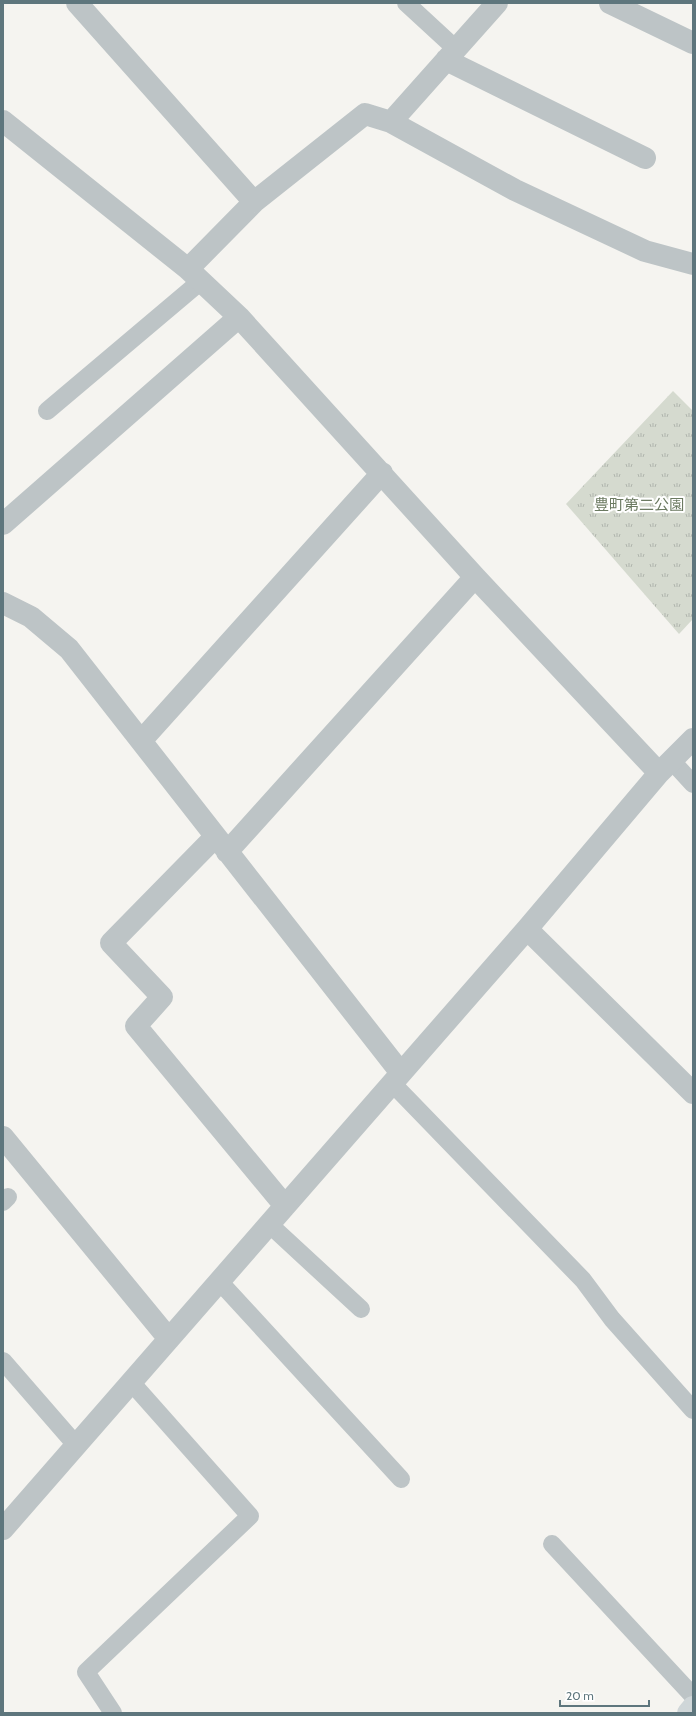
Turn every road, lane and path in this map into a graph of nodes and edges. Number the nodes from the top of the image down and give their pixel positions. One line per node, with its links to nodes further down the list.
1 (77, 3): 10 (street)
2 (406, 3): 6 (lane)
3 (497, 3): 6 (street)
4 (610, 3): 5 (street)
5 (693, 43)
6 (452, 54): 8 (street); 9 (street)
7 (3, 120): 12 (street)
8 (391, 122): 10 (street); 11 (street)
9 (645, 158)
10 (254, 202): 12 (street)
11 (693, 264)
12 (194, 275): 13 (street); 14 (lane)
13 (239, 317): 15 (street); 16 (street)
14 (47, 411)
15 (382, 473): 17 (street); 20 (street)
16 (3, 524)
17 (475, 577): 21 (street); 23 (street)
18 (3, 603): 20 (street)
19 (693, 739): 21 (street)
20 (141, 741): 23 (street)
21 (665, 766): 22 (lane); 24 (street)
22 (693, 784)
23 (221, 844): 25 (street); 28 (street)
24 (526, 929): 25 (street); 26 (street)
25 (396, 1078): 28 (street); 35 (lane)
26 (693, 1093)
27 (3, 1137): 32 (street)
28 (284, 1206): 29 (street)
29 (269, 1224): 30 (street); 31 (lane)
30 (219, 1281): 32 (street); 37 (lane)
31 (361, 1309)
32 (169, 1338): 34 (street)
33 (3, 1361): 36 (lane)
34 (131, 1382): 36 (street); 42 (lane)
35 (693, 1410)
36 (76, 1446): 38 (street)
37 (402, 1479)
38 (3, 1529)
39 (552, 1544): 40 (lane)
40 (693, 1696)
41 (693, 1707): 43 (street)
42 (114, 1713)
43 (688, 1713)

